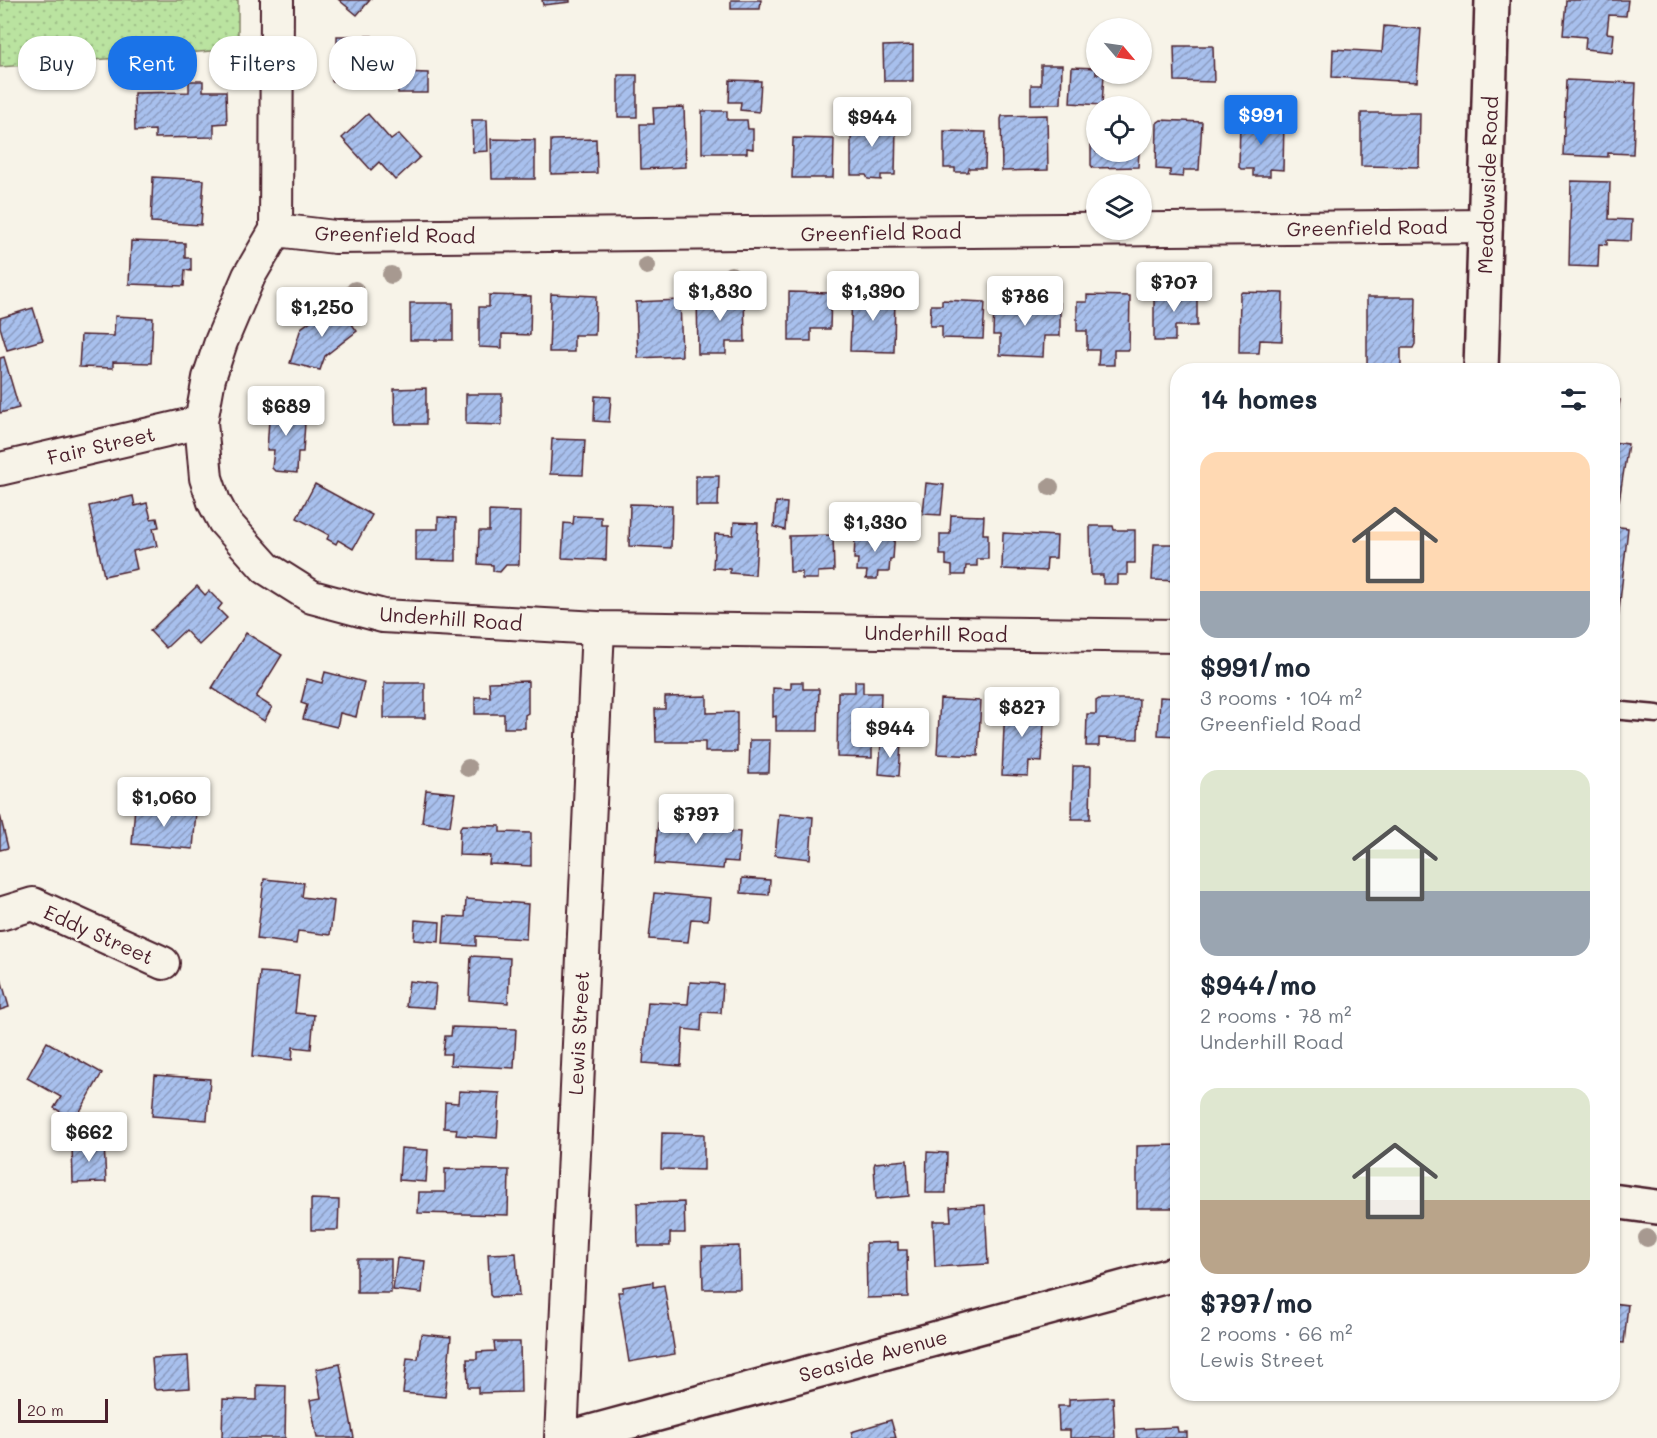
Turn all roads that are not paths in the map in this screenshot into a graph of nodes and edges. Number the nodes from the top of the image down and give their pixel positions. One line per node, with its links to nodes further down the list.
1 (277, 0): 4 (street)
2 (1492, 0): 3 (street, Meadowside Road)
3 (1486, 226): 4 (street, Greenfield Road); 5 (street, Meadowside Road)
4 (276, 230): 6 (street, Underhill Road)
5 (1481, 363)
6 (201, 422): 7 (street, Fair Street); 8 (street, Underhill Road)
7 (0, 469)
8 (598, 628): 9 (street, Underhill Road); 17 (street, Lewis Street)
9 (1170, 636)
10 (1620, 711): 11 (lane)
11 (1657, 714)
12 (0, 914): 13 (street, Eddy Street)
13 (163, 963)
14 (1620, 1202): 15 (street)
15 (1657, 1207)
16 (1170, 1275): 18 (street, Seaside Avenue)
17 (561, 1438)
18 (569, 1438)

